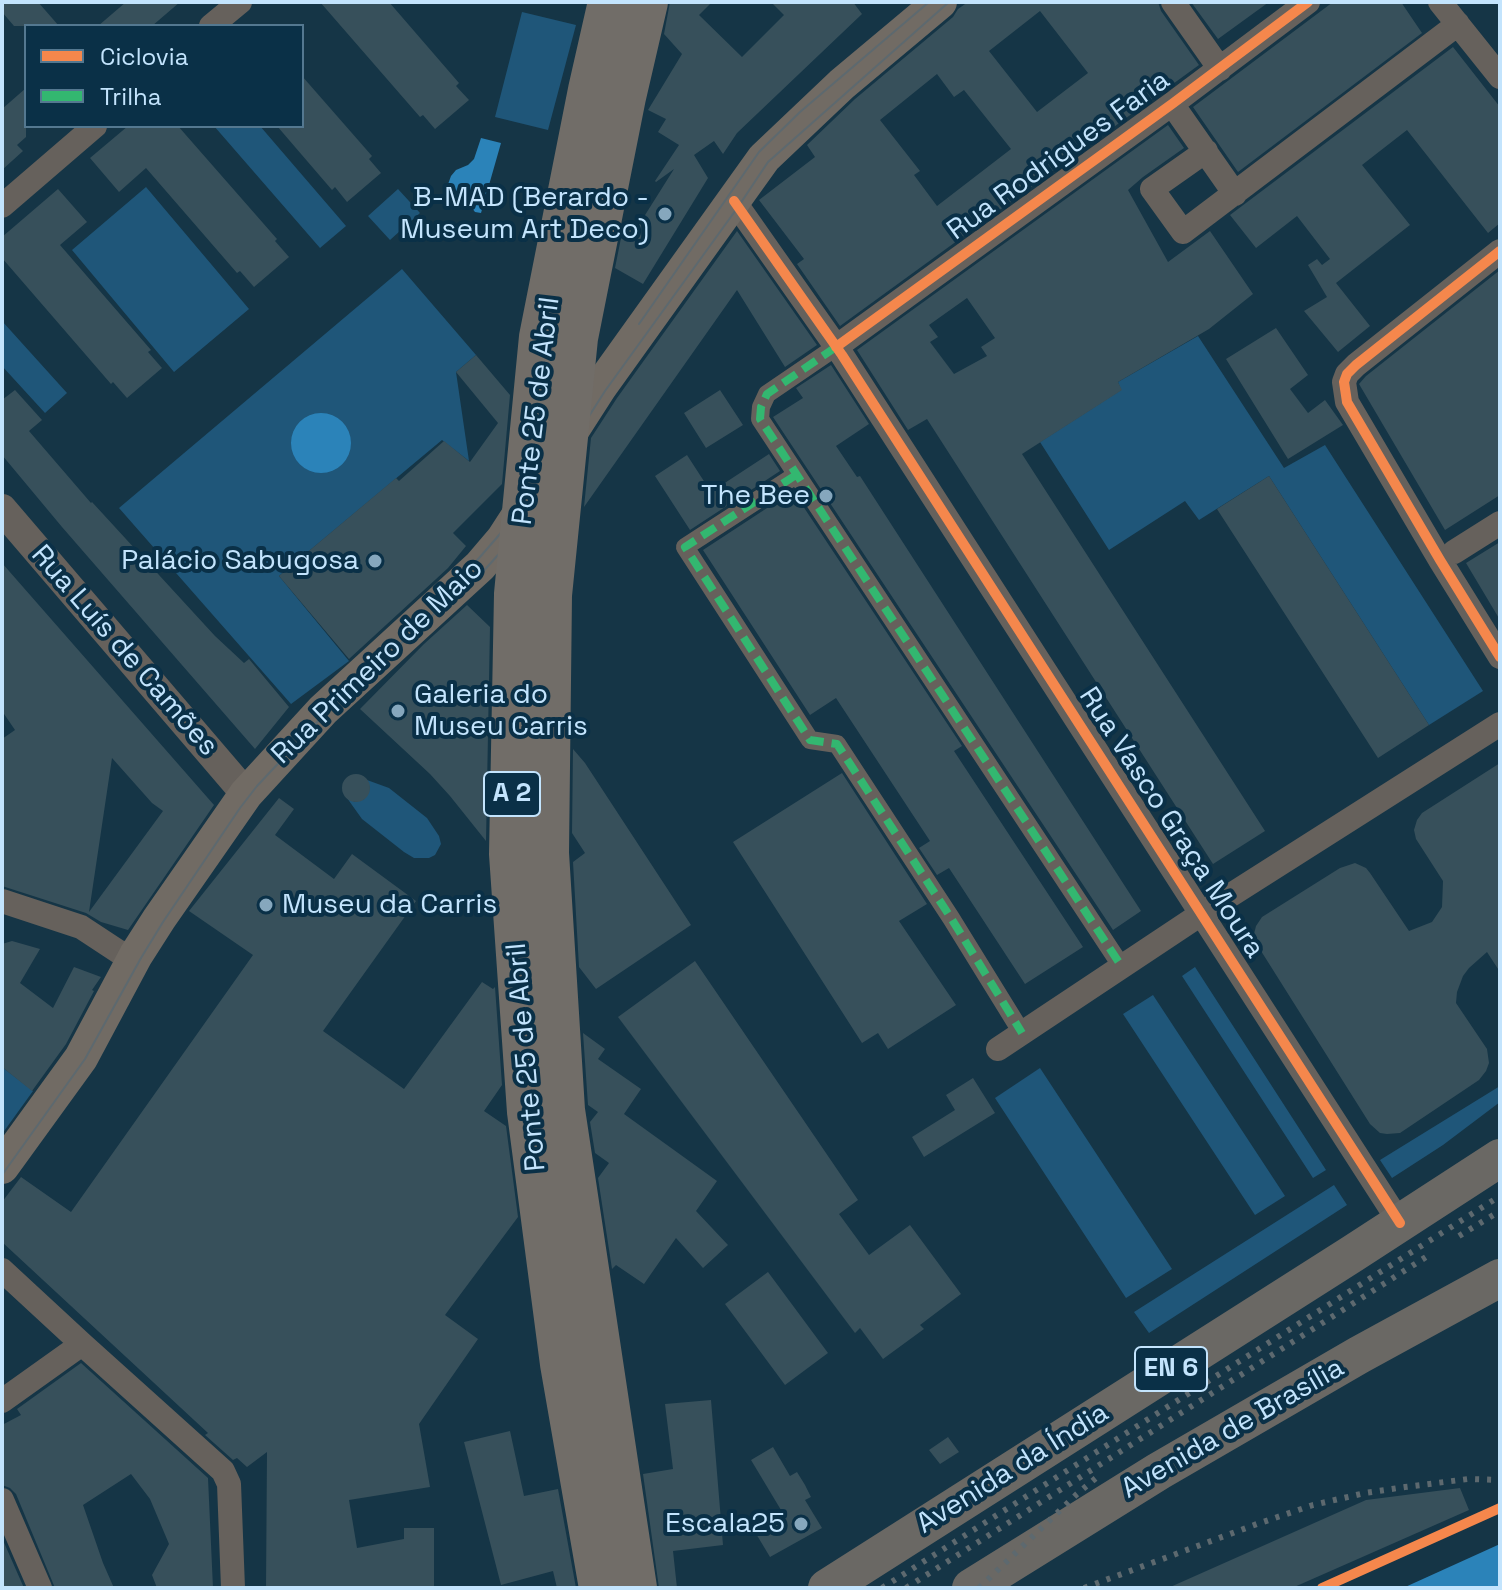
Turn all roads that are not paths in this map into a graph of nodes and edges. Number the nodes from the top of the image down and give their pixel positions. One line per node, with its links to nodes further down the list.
1 (240, 2): 8 (street)
2 (610, 2): 43 (highway, Ponte 25 de Abril / A 2, bridge)
3 (646, 2): 44 (highway, Ponte 25 de Abril / A 2, bridge)
4 (940, 2): 16 (main road, Rua Primeiro de Maio)
5 (1173, 2): 10 (street)
6 (1308, 2): 10 (street, Rua Rodrigues Faria)
7 (1440, 2): 9 (street)
8 (213, 24)
9 (1458, 24): 11 (street); 15 (street)
10 (1220, 69): 12 (street, Rua Rodrigues Faria)
11 (1500, 77)
12 (1172, 104): 14 (street); 19 (street, Rua Rodrigues Faria)
13 (93, 128): 17 (street)
14 (1206, 151): 15 (street); 15 (street)
15 (1235, 194)
16 (734, 201): 19 (street); 26 (main road, Rua Primeiro de Maio)
17 (2, 206)
18 (1500, 251): 24 (street)
19 (836, 347): 20 (street); 28 (street, Rua Vasco Graça Moura)
20 (796, 475): 30 (street); 31 (street)
21 (2, 509): 26 (street, Rua Luís de Camões)
22 (1500, 523): 23 (street)
23 (1454, 552)
24 (1500, 657)
25 (1500, 724): 28 (street)
26 (246, 794): 29 (main road, Rua Primeiro de Maio)
27 (2, 901): 29 (street)
28 (1201, 914): 30 (street); 35 (street, Rua Vasco Graça Moura)
29 (136, 955): 34 (main road, Rua Primeiro de Maio)
30 (1122, 967): 31 (street)
31 (1022, 1033): 32 (street)
32 (998, 1049)
33 (1494, 1159): 35 (main road, Avenida da Índia / EN 6)
34 (2, 1167)
35 (1400, 1223): 45 (main road, Avenida da Índia / EN 6)
36 (2, 1270): 38 (street)
37 (1500, 1278): 46 (main road, Avenida de Brasília)
38 (82, 1344): 39 (street); 42 (street)
39 (2, 1401)
40 (2, 1500): 41 (street)
41 (40, 1588)
42 (233, 1588)
43 (601, 1588)
44 (635, 1588)
45 (827, 1588)
46 (971, 1588)

